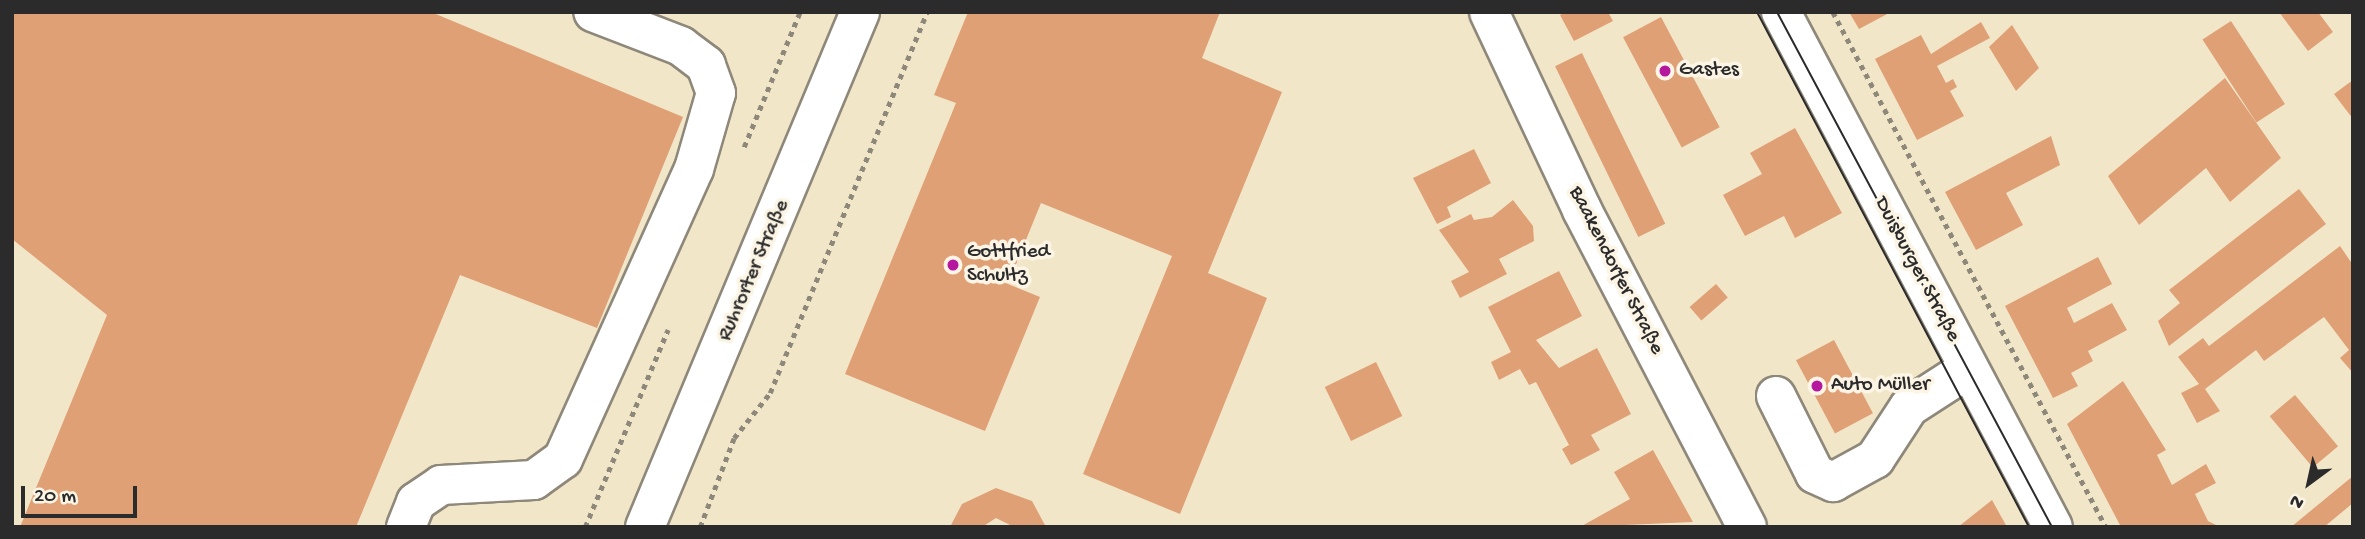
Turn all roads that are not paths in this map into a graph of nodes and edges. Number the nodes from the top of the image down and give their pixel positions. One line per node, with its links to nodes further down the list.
1 (593, 12): 7 (street)
2 (860, 12): 8 (street, Ruhrorter Straße)
3 (1489, 12): 9 (street, Baakendorfer Straße)
4 (1781, 12): 5 (street, Duisburger Straße)
5 (1968, 369): 6 (street); 10 (street, Duisburger Straße)
6 (1776, 396)
7 (406, 527)
8 (645, 527)
9 (1747, 527)
10 (2053, 527)

